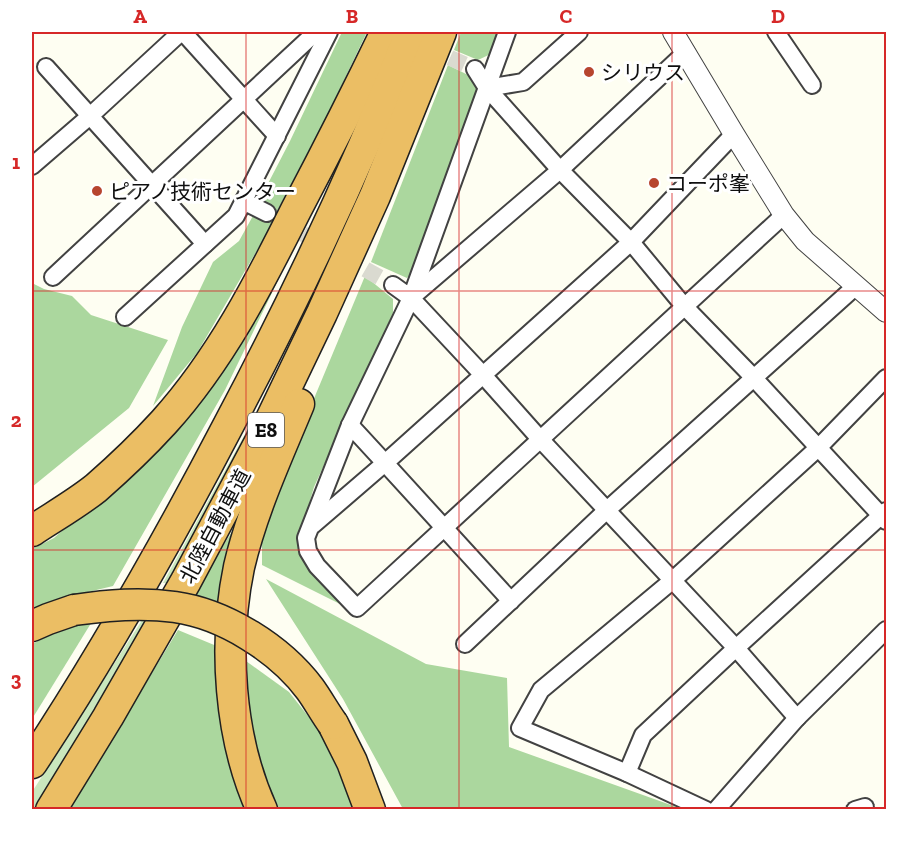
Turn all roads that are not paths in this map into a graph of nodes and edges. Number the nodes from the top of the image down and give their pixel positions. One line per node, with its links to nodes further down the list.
1 (182, 32): 17 (street); 18 (street)
2 (316, 32): 17 (street)
3 (329, 32): 20 (street)
4 (386, 32): 47 (highway)
5 (411, 32): 55 (highway, 北陸自動車道 / E8)
6 (441, 32): 14 (highway, 北陸自動車道 / E8)
7 (507, 32): 16 (street)
8 (579, 32): 16 (street)
9 (673, 32): 11 (street)
10 (776, 32): 15 (street)
11 (686, 52): 19 (street); 22 (street)
12 (46, 67): 18 (street)
13 (475, 69): 16 (street)
14 (423, 78): 57 (highway, 北陸自動車道 / E8); 58 (highway)
15 (812, 85)
16 (487, 88): 22 (street); 32 (street)
17 (243, 100): 20 (street); 23 (street)
18 (90, 116): 21 (street); 23 (street)
19 (734, 134): 26 (street); 27 (street)
20 (277, 136): 24 (street)
21 (32, 166)
22 (560, 170): 27 (street); 32 (street)
23 (151, 186): 28 (street); 29 (street)
24 (243, 201): 25 (street); 28 (street)
25 (267, 213)
26 (784, 215): 31 (street); 33 (street)
27 (631, 242): 33 (street); 36 (street)
28 (205, 244): 35 (street)
29 (53, 277)
30 (393, 285): 32 (street)
31 (856, 286): 34 (street); 37 (street)
32 (411, 298): 36 (street); 39 (street)
33 (684, 306): 37 (street); 40 (street)
34 (886, 312)
35 (125, 317)
36 (483, 375): 40 (street); 42 (street)
37 (753, 377): 41 (street); 43 (street)
38 (886, 378): 41 (street)
39 (350, 425): 42 (street); 45 (street)
40 (540, 440): 43 (street); 46 (street)
41 (818, 448): 44 (street); 48 (street)
42 (385, 463): 45 (street); 46 (street)
43 (608, 510): 48 (street); 49 (street)
44 (885, 516): 53 (street)
45 (310, 528): 46 (street)
46 (444, 528): 49 (street)
47 (32, 531)
48 (673, 580): 53 (street); 56 (street)
49 (511, 601): 52 (street)
50 (32, 626): 59 (highway, bridge)
51 (886, 630): 54 (street)
52 (465, 644)
53 (736, 648): 54 (street); 56 (street)
54 (797, 718): 61 (street)
55 (32, 763)
56 (627, 773): 60 (street)
57 (51, 810)
58 (262, 810)
59 (370, 810)
60 (706, 810)
61 (716, 810)

